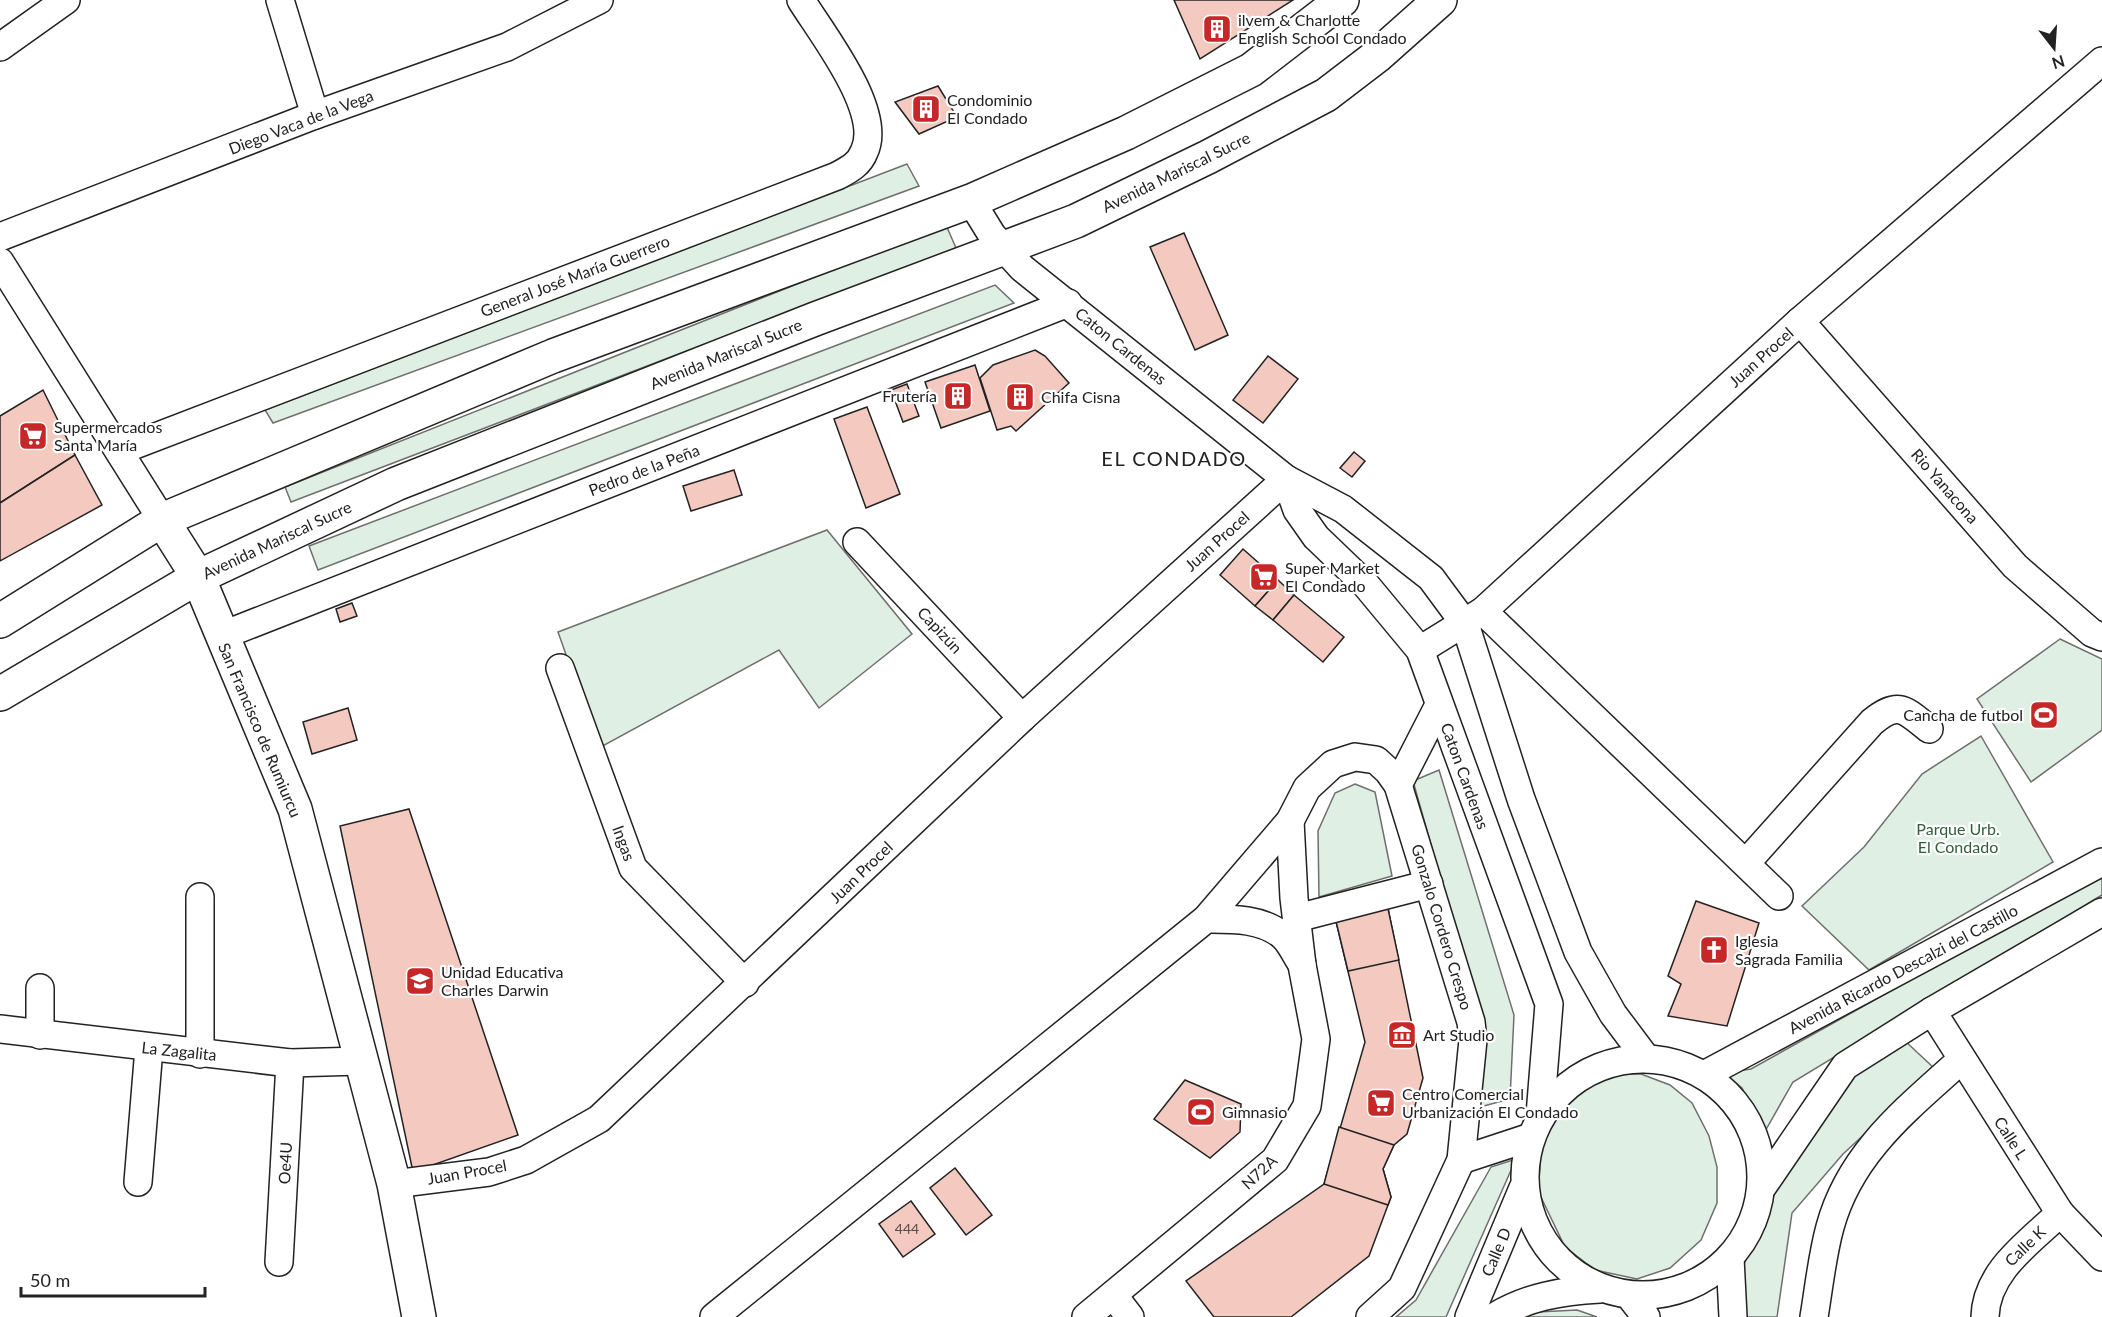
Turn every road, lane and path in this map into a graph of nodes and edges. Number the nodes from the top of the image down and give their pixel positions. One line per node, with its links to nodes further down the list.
1 (280, 0): 9 (street)
2 (598, 0): 9 (street, Diego Vaca de la Vega)
3 (801, 0): 16 (street, General José María Guerrero)
4 (1342, 0): 10 (main road)
5 (1440, 0): 12 (main road, Avenida Mariscal Sucre)
6 (62, 1): 7 (street)
7 (0, 47)
8 (2102, 61): 15 (street, Juan Procel)
9 (315, 116): 11 (street, Diego Vaca de la Vega)
10 (971, 201): 12 (street, Caton Cardenas); 18 (main road)
11 (0, 237)
12 (1003, 246): 14 (street, Caton Cardenas); 20 (main road, Avenida Mariscal Sucre)
13 (0, 262): 16 (street, San Francisco de Rumiurcu)
14 (1068, 303): 17 (street, Caton Cardenas); 23 (street, Pedro de la Peña)
15 (1800, 321): 21 (street, Juan Procel); 24 (street, Rio Yanacona)
16 (119, 451): 18 (street, San Francisco de Rumiurcu)
17 (1286, 479): 21 (street, Caton Cardenas); 25 (street, Caton Cardenas); 29 (street, Juan Procel)
18 (162, 520): 20 (main road, San Francisco de Rumiurcu); 22 (main road)
19 (857, 542): 29 (street, Capizún)
20 (198, 577): 23 (main road, San Francisco de Rumiurcu); 27 (main road, Avenida Mariscal Sucre)
21 (1474, 618): 25 (street, Juan Procel); 32 (street, Caton Cardenas); 35 (street, Caton Cardenas)
22 (0, 621)
23 (221, 636): 55 (main road, San Francisco de Rumiurcu)
24 (2102, 637)
25 (1420, 650): 28 (street, Caton Cardenas)
26 (560, 668): 46 (street, Ingas)
27 (0, 694)
28 (1439, 705): 31 (street); 33 (street, Caton Cardenas)
29 (1022, 718): 46 (street, Juan Procel)
30 (1929, 729): 35 (street)
31 (1398, 785): 34 (street); 37 (street, Gonzalo Cordero Crespo)
32 (1521, 799): 33 (street); 43 (street, Caton Cardenas)
33 (1479, 814): 44 (street, Caton Cardenas)
34 (1290, 821): 41 (street, N72A); 42 (street)
35 (1746, 862): 38 (street, Caton Cardenas)
36 (2102, 862): 57 (street, Avenida Ricardo Descalzi del Castillo)
37 (1429, 884): 41 (street); 59 (street, Gonzalo Cordero Crespo)
38 (1779, 896)
39 (200, 897): 52 (street)
40 (2102, 912): 48 (street)
41 (1297, 918): 45 (street, N72A)
42 (1206, 919): 45 (street, N72A); 72 (street)
43 (1566, 919): 44 (street); 53 (street, Caton Cardenas)
44 (1523, 935): 58 (street, Caton Cardenas)
45 (1302, 965): 69 (street, N72A)
46 (745, 983): 61 (street, Juan Procel)
47 (40, 988): 50 (street)
48 (1932, 1011): 54 (street, Calle L); 62 (street)
49 (0, 1029): 50 (street, La Zagalita)
50 (40, 1035): 51 (street, La Zagalita)
51 (149, 1048): 52 (street, La Zagalita); 60 (street)
52 (200, 1054): 56 (street, La Zagalita)
53 (1646, 1059): 57 (street); 58 (street)
54 (1961, 1060): 64 (street, Calle L); 80 (street)
55 (360, 1061): 56 (street, La Zagalita); 61 (main road, San Francisco de Rumiurcu)
56 (290, 1063): 67 (street, Oe4U)
57 (1704, 1075): 62 (street)
58 (1536, 1126): 59 (street); 63 (street, Caton Cardenas)
59 (1461, 1160): 75 (street, Gonzalo Cordero Crespo)
60 (138, 1182)
61 (394, 1184): 71 (main road, San Francisco de Rumiurcu)
62 (1763, 1186): 66 (street)
63 (1523, 1188): 68 (street); 76 (street, Calle D)
64 (2060, 1213): 65 (street, Calle L); 81 (street, Calle K)
65 (2102, 1257)
66 (1730, 1258): 70 (street); 79 (street)
67 (279, 1262)
68 (1600, 1288): 70 (street); 77 (street)
69 (1113, 1295): 73 (street, N72A); 74 (street)
70 (1629, 1295): 78 (street)
71 (419, 1317)
72 (714, 1317)
73 (1086, 1317)
74 (1130, 1317)
75 (1370, 1317)
76 (1469, 1317)
77 (1494, 1317)
78 (1646, 1317)
79 (1733, 1317)
80 (1814, 1317)
81 (1985, 1317)

